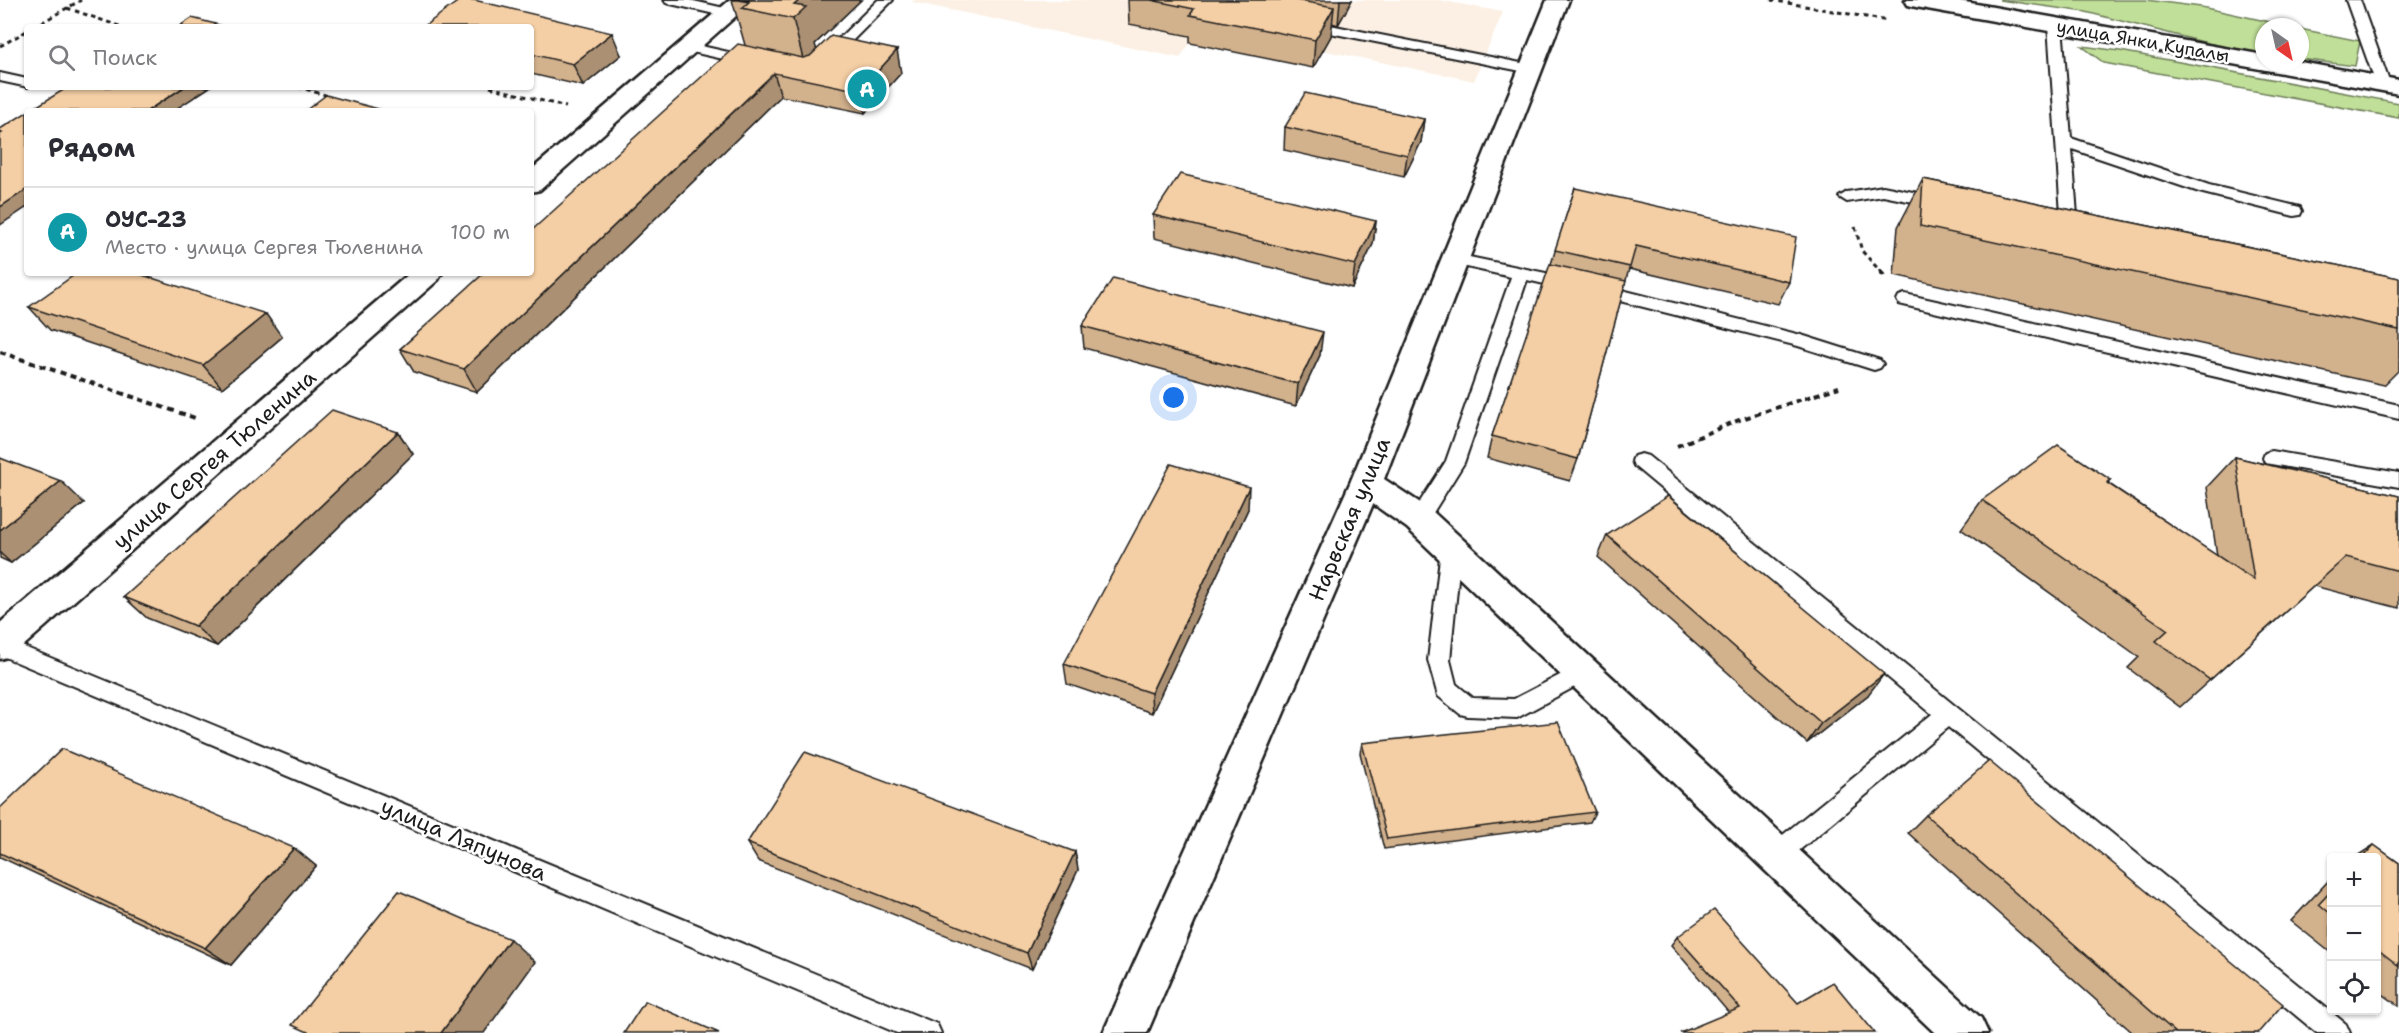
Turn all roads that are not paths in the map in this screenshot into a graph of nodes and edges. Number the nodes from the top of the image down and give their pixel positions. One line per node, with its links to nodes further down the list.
1 (671, 0): 6 (lane)
2 (886, 0): 12 (lane)
3 (1558, 0): 13 (street, Нарвская улица)
4 (1916, 0): 8 (street, улица Янки Купалы)
5 (2353, 0): 17 (lane)
6 (735, 7): 9 (street)
7 (1286, 21): 13 (lane)
8 (2055, 25): 10 (street, улица Янки Купалы); 18 (lane)
9 (688, 47): 11 (lane); 19 (street)
10 (2255, 61)
11 (765, 64)
12 (818, 66)
13 (1531, 69): 24 (street, Нарвская улица)
14 (2309, 71): 17 (street, улица Янки Купалы)
15 (0, 77): 16 (lane)
16 (24, 82)
17 (2391, 85)
18 (2064, 141): 22 (lane); 23 (lane)
19 (534, 181)
20 (1847, 197): 21 (lane)
21 (1953, 205)
22 (2294, 211)
23 (2070, 229)
24 (1455, 259): 25 (lane); 33 (street, Нарвская улица)
25 (1521, 273): 28 (lane); 34 (lane)
26 (425, 276): 36 (street, улица Сергея Тюленина)
27 (1905, 300): 29 (lane)
28 (1874, 364)
29 (2399, 412)
30 (2272, 458): 32 (lane)
31 (1641, 461): 38 (lane)
32 (2399, 480)
33 (1366, 483): 34 (street); 41 (street, Нарвская улица)
34 (1419, 519): 35 (street)
35 (1451, 549): 37 (street); 37 (lane)
36 (0, 645): 40 (lane, улица Ляпунова)
37 (1583, 672): 39 (street)
38 (1948, 714): 39 (lane); 43 (lane)
39 (1776, 855): 42 (street)
40 (928, 1033)
41 (1125, 1033)
42 (1966, 1033)
43 (2337, 1033)

